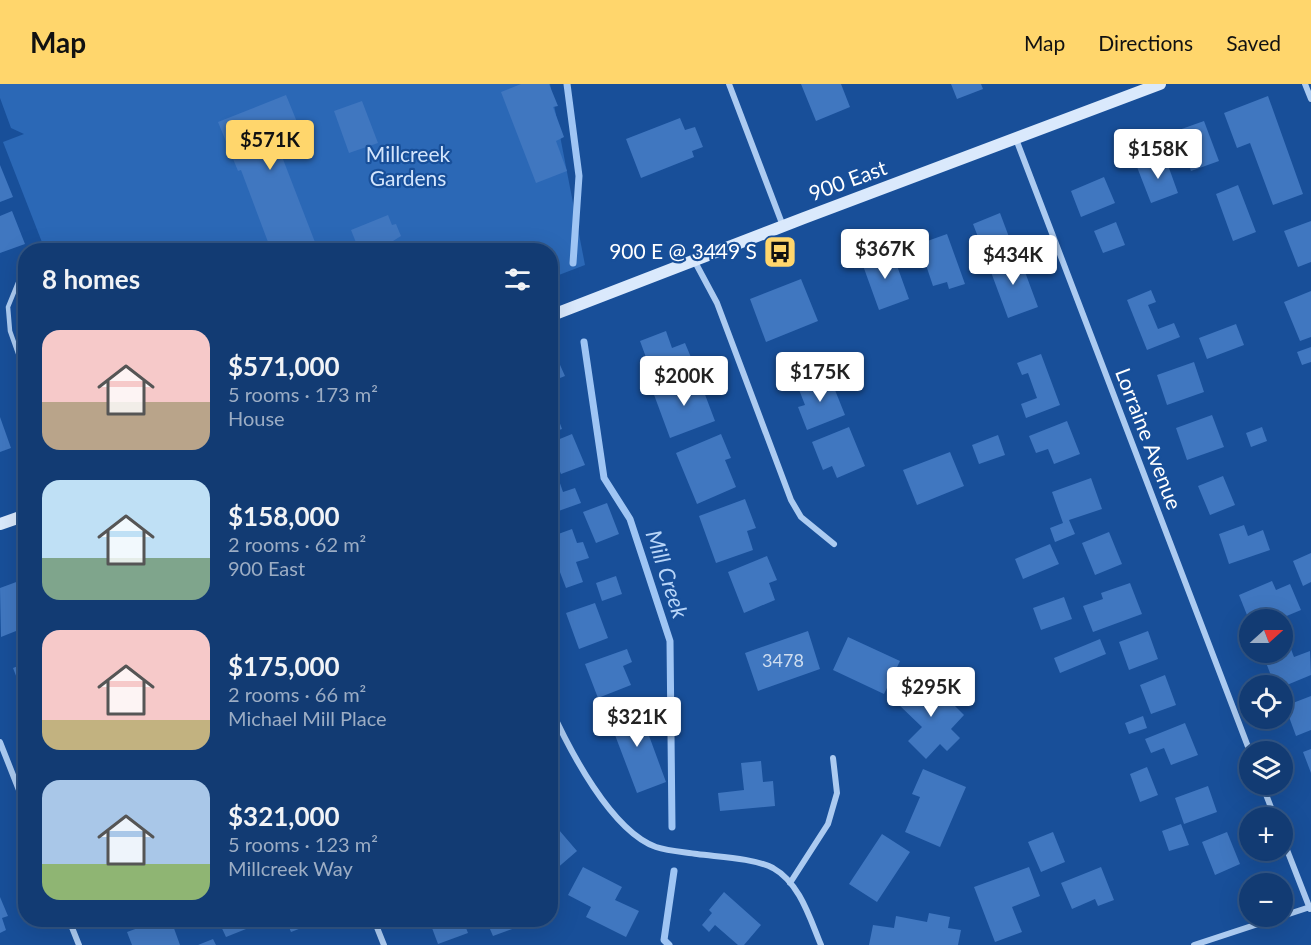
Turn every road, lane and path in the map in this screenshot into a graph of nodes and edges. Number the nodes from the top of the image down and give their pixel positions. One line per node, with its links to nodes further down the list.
1 (729, 84): 6 (street)
2 (1160, 84): 5 (main road, 900 East)
3 (1305, 84): 4 (street)
4 (1311, 99)
5 (1016, 139): 6 (main road, 900 East); 15 (street, Lorraine Avenue)
6 (783, 226): 7 (main road, 900 East)
7 (694, 260): 9 (main road, 900 East); 13 (street)
8 (18, 282): 10 (lane)
9 (558, 313)
10 (18, 354)
11 (18, 518): 12 (main road)
12 (0, 524)
13 (834, 544)
14 (558, 723): 20 (street)
15 (1246, 741)
16 (0, 742): 18 (street)
17 (832, 758): 20 (street)
18 (18, 788)
19 (1291, 861): 21 (street)
20 (790, 884): 26 (street)
21 (1310, 909): 27 (street)
22 (72, 927): 24 (street)
23 (377, 927): 25 (street)
24 (79, 945)
25 (384, 945)
26 (821, 945)
27 (1194, 945)

